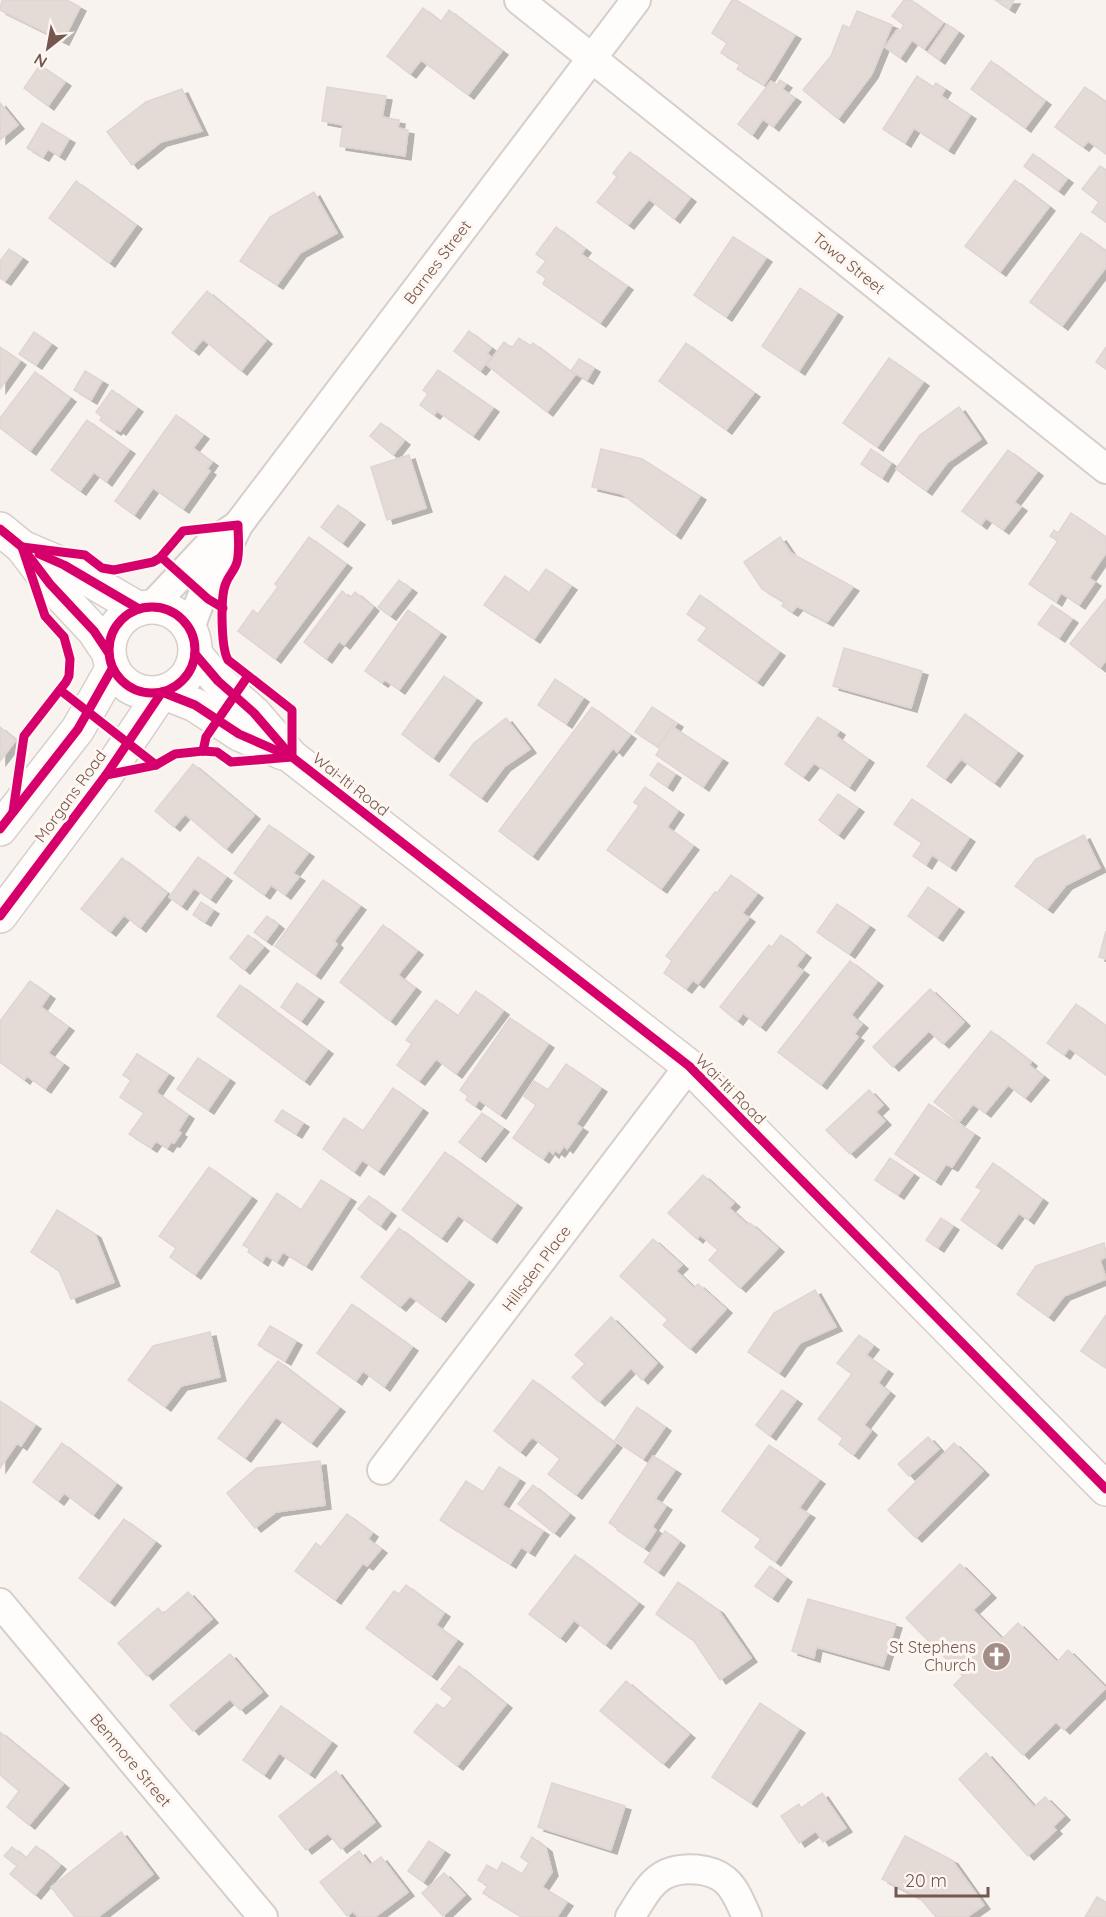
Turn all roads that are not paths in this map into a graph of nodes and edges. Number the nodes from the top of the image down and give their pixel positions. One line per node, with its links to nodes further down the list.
1 (519, 0): 3 (street, Tawa Street)
2 (636, 0): 3 (street, Barnes Street)
3 (592, 58): 4 (street, Tawa Street); 5 (street, Barnes Street)
4 (1106, 469)
5 (238, 525): 7 (street, Barnes Street); 8 (street, Barnes Street)
6 (11, 538): 7 (street); 9 (street)
7 (145, 608): 8 (street); 9 (street)
8 (193, 642): 10 (street); 11 (street, Wai-Iti Road)
9 (110, 660): 10 (street); 12 (street, Morgans Road)
10 (162, 692): 11 (street, Wai-Iti Road); 13 (street, Morgans Road)
11 (292, 757): 14 (street, Wai-Iti Road)
12 (0, 829)
13 (0, 916)
14 (689, 1066): 15 (street, Hillsden Place); 16 (street, Wai-Iti Road)
15 (382, 1470)
16 (1106, 1489)
17 (1, 1607): 18 (street, Benmore Street)
18 (262, 1917)
19 (630, 1917): 20 (street)
20 (747, 1917)

